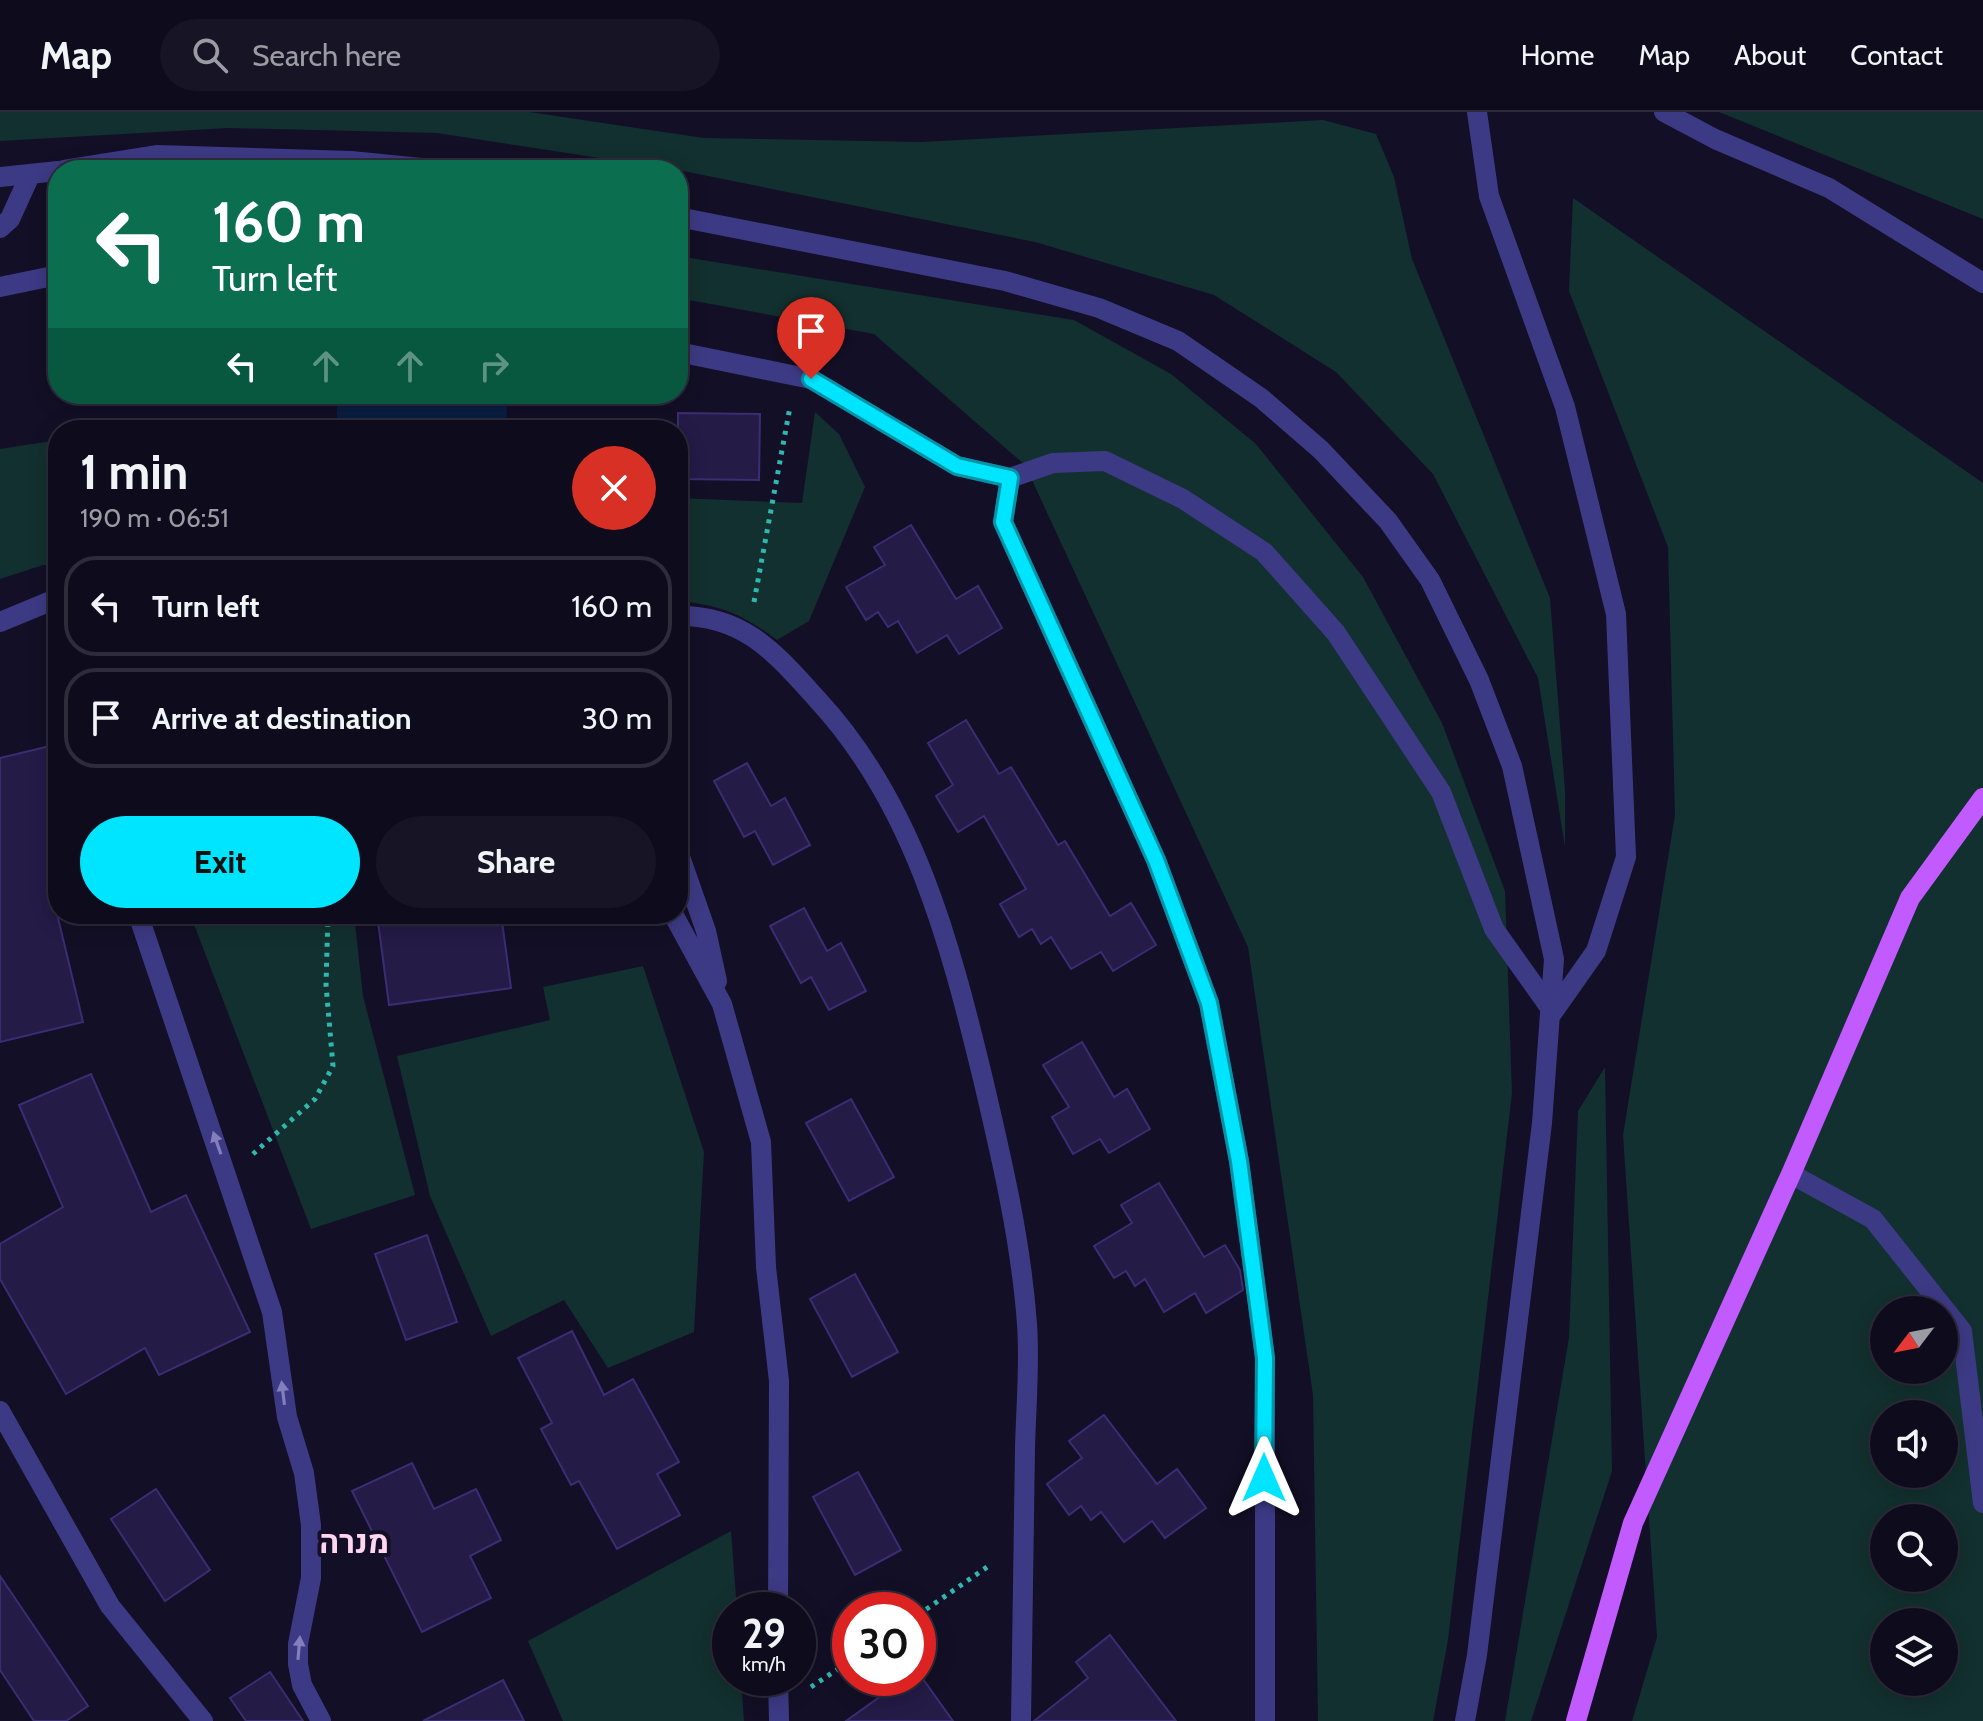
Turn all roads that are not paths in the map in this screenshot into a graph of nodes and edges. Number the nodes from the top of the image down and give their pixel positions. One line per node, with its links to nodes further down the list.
1 (1477, 112): 23 (street)
2 (1664, 112): 11 (street)
3 (127, 160): 4 (street)
4 (319, 160)
5 (48, 172): 6 (street)
6 (30, 175): 7 (street); 9 (street)
7 (0, 177)
8 (688, 219): 23 (street)
9 (0, 228)
10 (48, 277): 12 (street)
11 (1983, 283)
12 (0, 287)
13 (688, 354): 14 (street)
14 (1010, 478): 23 (street); 33 (street)
15 (48, 602): 17 (street)
16 (688, 615): 32 (street)
17 (0, 622)
18 (1983, 798): 24 (main road)
19 (688, 880): 22 (street)
20 (141, 924): 30 (street, one-way to 20)
21 (678, 924): 22 (street)
22 (722, 1004): 27 (street)
23 (1553, 1012): 34 (street)
24 (1791, 1174): 26 (street); 35 (main road)
25 (0, 1411): 29 (street)
26 (1983, 1503)
27 (778, 1592)
28 (778, 1696): 31 (street)
29 (203, 1721)
30 (321, 1721)
31 (779, 1721)
32 (1021, 1721)
33 (1265, 1721)
34 (1465, 1721)
35 (1576, 1721)

